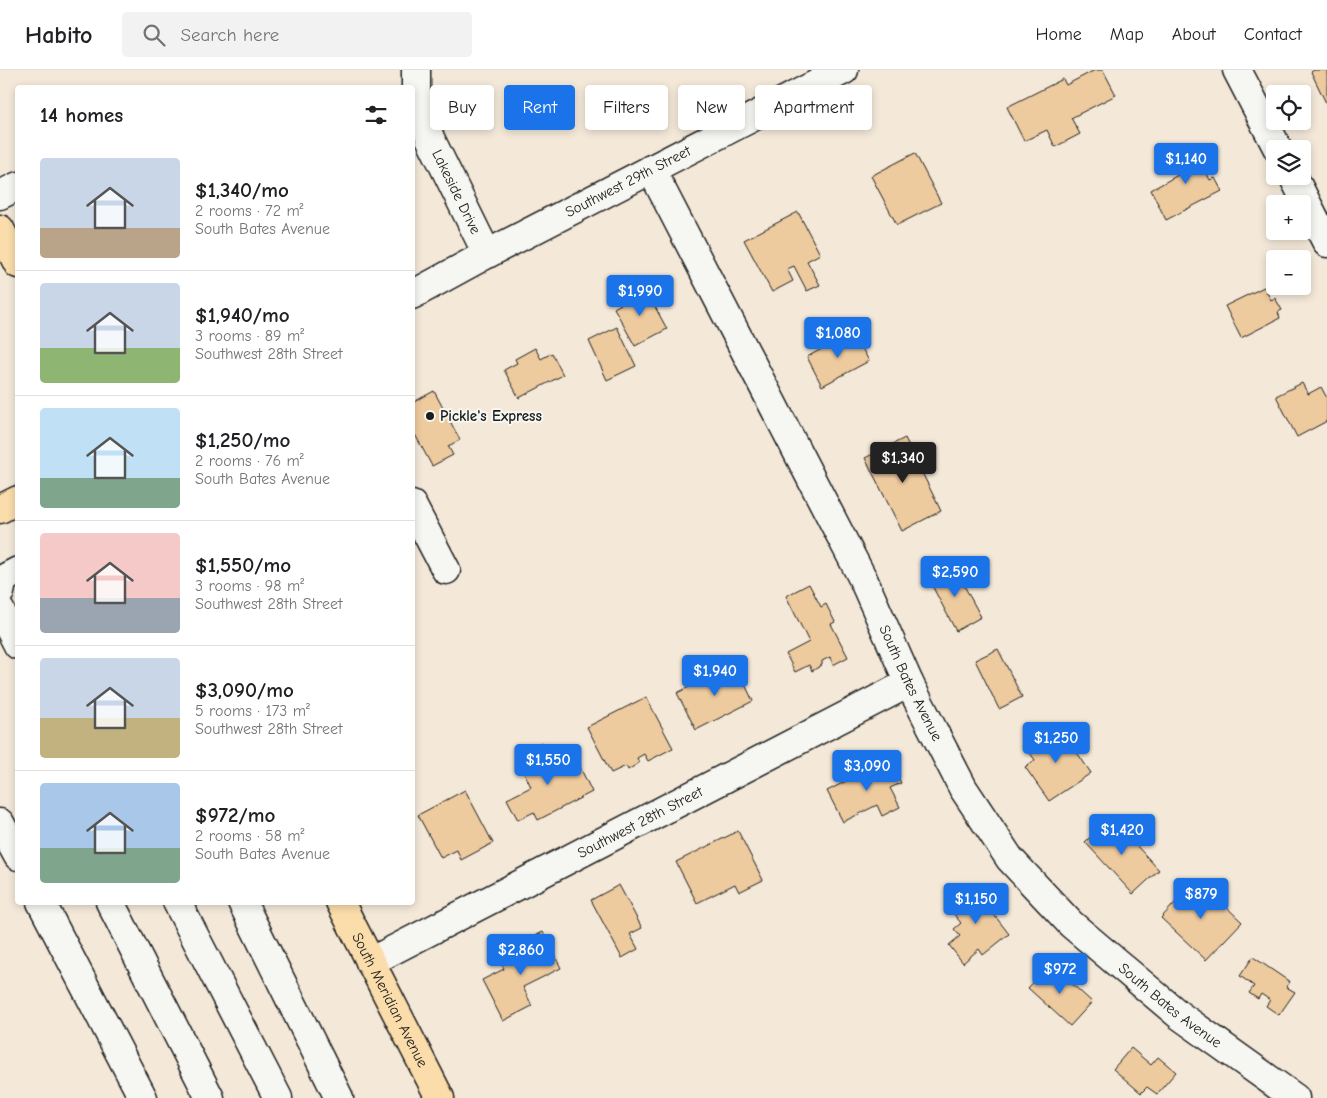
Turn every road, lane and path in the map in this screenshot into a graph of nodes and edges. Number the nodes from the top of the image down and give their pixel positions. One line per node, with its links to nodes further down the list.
1 (416, 70): 11 (street, Lakeside Drive)
2 (844, 70): 5 (street, Southwest 29th Street)
3 (1237, 70): 4 (street)
4 (1273, 140)
5 (651, 169): 11 (street, Southwest 29th Street); 22 (street, South Bates Avenue)
6 (1297, 185): 10 (street)
7 (15, 188): 8 (street)
8 (0, 195)
9 (0, 230): 12 (main road)
10 (1327, 243)
11 (487, 254): 13 (street, Southwest 29th Street)
12 (15, 258)
13 (415, 293)
14 (15, 502): 15 (main road)
15 (0, 509)
16 (415, 511): 17 (street)
17 (446, 570)
18 (15, 573): 19 (street)
19 (0, 592)
20 (7, 614): 21 (street)
21 (15, 636)
22 (910, 683): 32 (street, Southwest 28th Street); 38 (street, South Bates Avenue)
23 (15, 809): 24 (street)
24 (0, 812)
25 (0, 823): 26 (street)
26 (15, 850)
27 (43, 905): 33 (street)
28 (112, 905): 34 (street)
29 (179, 905): 35 (street)
30 (243, 905): 36 (street)
31 (342, 905): 32 (main road, South Meridian Avenue)
32 (370, 962): 37 (main road, South Meridian Avenue)
33 (143, 1098)
34 (210, 1098)
35 (278, 1098)
36 (339, 1098)
37 (440, 1098)
38 (1295, 1098)

